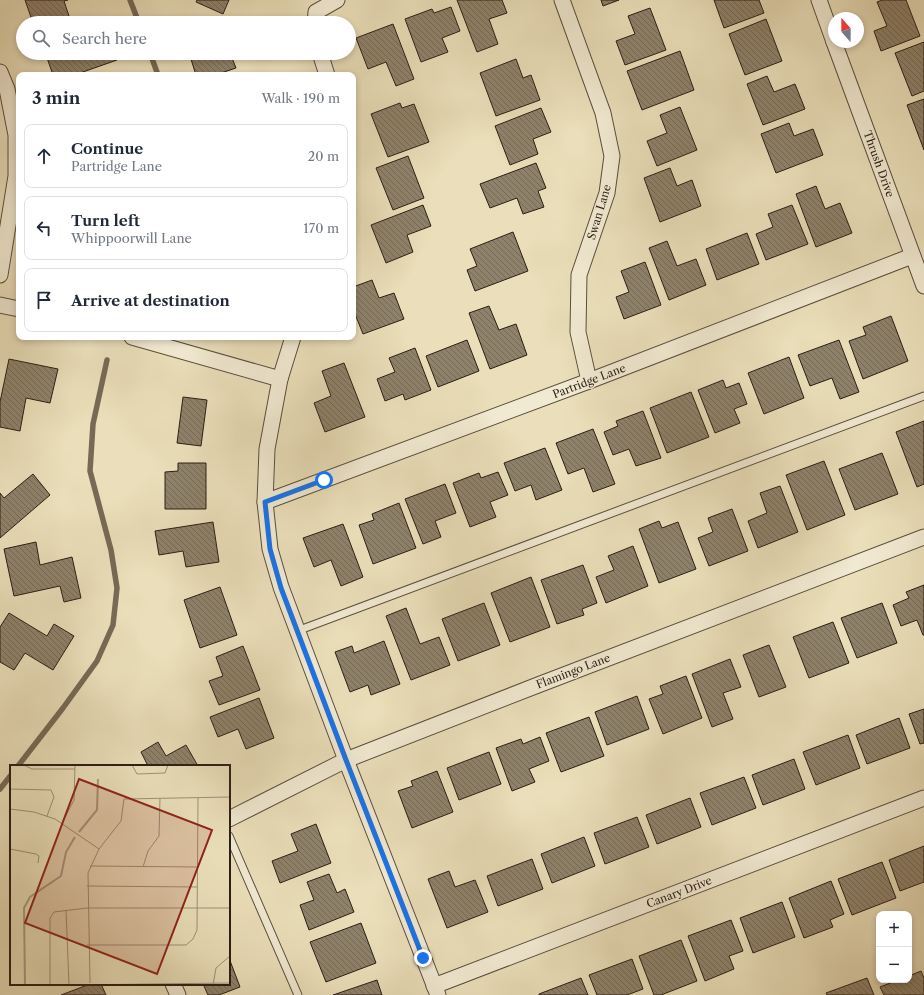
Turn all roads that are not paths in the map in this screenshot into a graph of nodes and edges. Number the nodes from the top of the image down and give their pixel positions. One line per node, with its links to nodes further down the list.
1 (337, 0): 4 (street)
2 (562, 0): 16 (street, Swan Lane)
3 (819, 0): 5 (street, Thrush Drive)
4 (316, 16)
5 (828, 25)
6 (836, 48): 8 (street, Thrush Drive)
7 (0, 72): 9 (street)
8 (912, 256): 10 (street, Thrush Drive); 16 (street, Partridge Lane)
9 (0, 275)
10 (924, 286)
11 (0, 305): 12 (street)
12 (16, 308)
13 (143, 340): 15 (street)
14 (292, 340): 15 (street)
15 (280, 379): 18 (street)
16 (589, 381): 18 (street, Partridge Lane)
17 (924, 396): 20 (lane)
18 (265, 502): 20 (street)
19 (924, 537): 21 (street, Flamingo Lane)
20 (297, 630): 21 (street)
21 (346, 760): 23 (street, Flamingo Lane); 26 (street)
22 (924, 798): 26 (street, Canary Drive)
23 (230, 818)
24 (230, 838): 28 (lane)
25 (173, 985): 27 (street)
26 (436, 991)
27 (178, 995)
28 (298, 995)

